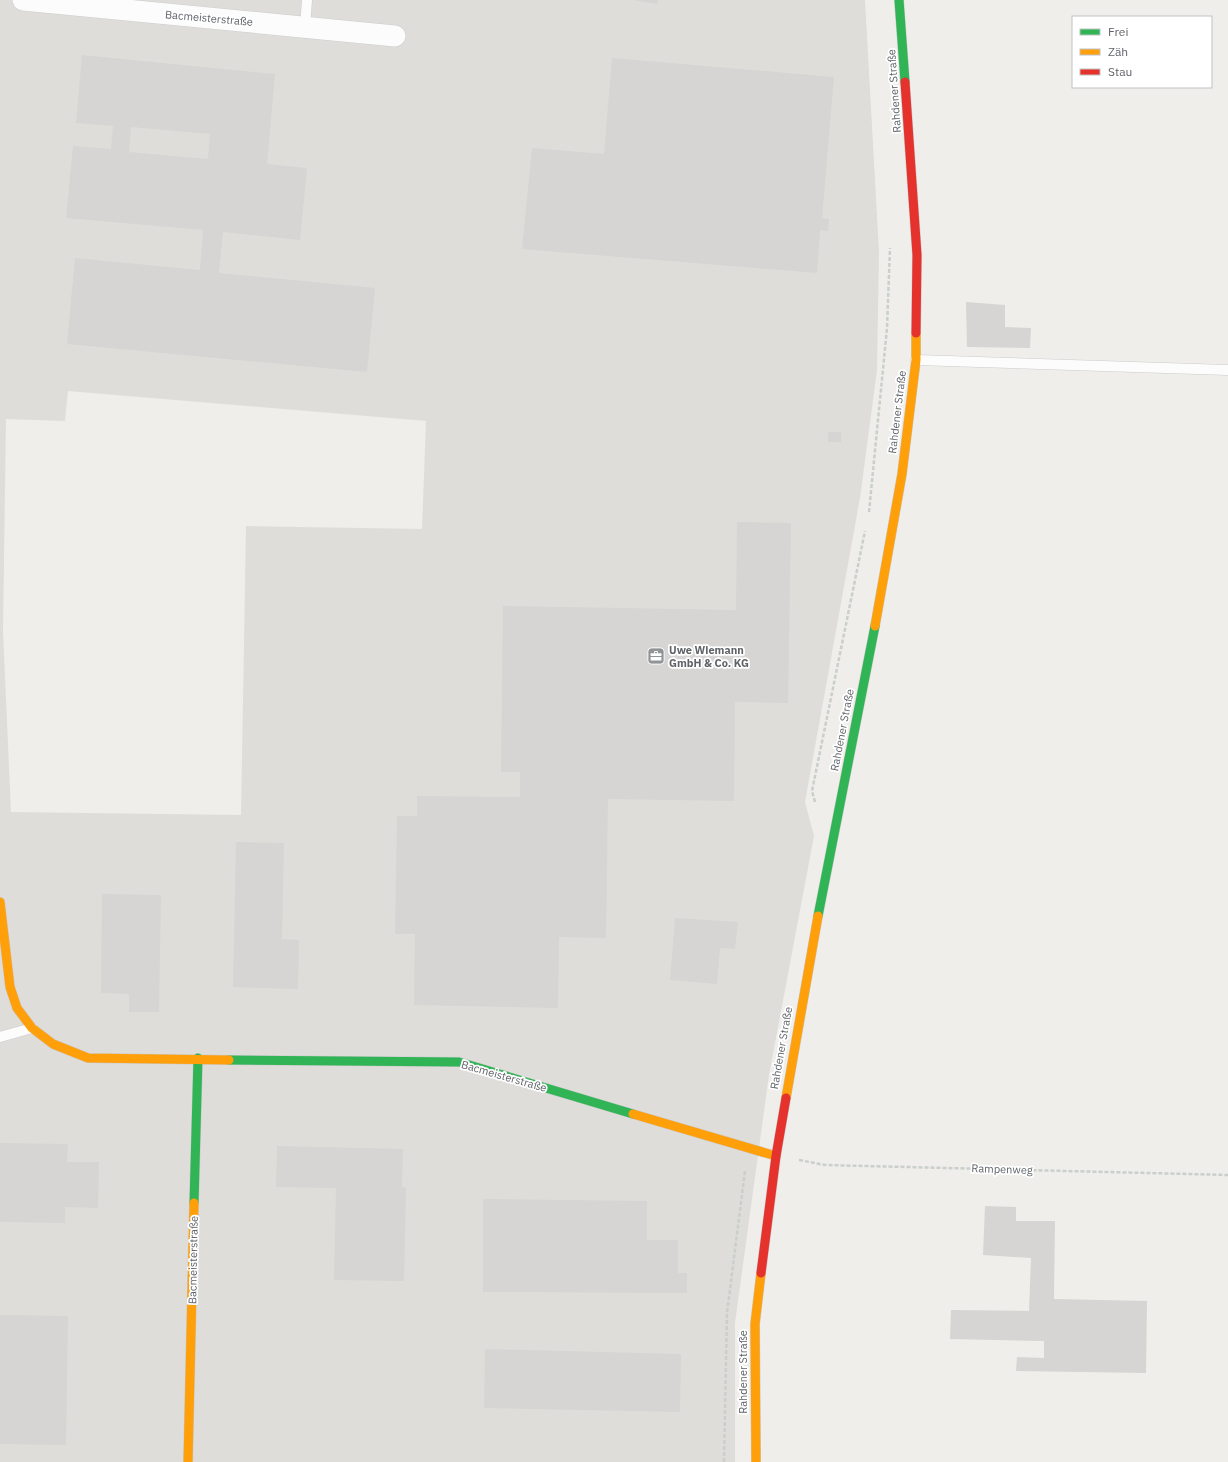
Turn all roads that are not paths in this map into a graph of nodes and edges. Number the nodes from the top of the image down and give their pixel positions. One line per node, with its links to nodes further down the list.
1 (23, 0): 4 (street, Bacmeisterstraße)
2 (307, 0): 4 (lane)
3 (899, 0): 6 (street, Rahdener Straße)
4 (304, 27): 5 (street, Bacmeisterstraße)
5 (395, 36)
6 (916, 360): 7 (lane); 12 (street, Rahdener Straße)
7 (1228, 370)
8 (0, 902): 9 (street, Bacmeisterstraße)
9 (32, 1028): 10 (lane); 11 (street, Bacmeisterstraße)
10 (0, 1038)
11 (198, 1058): 12 (street, Bacmeisterstraße); 13 (street, Bacmeisterstraße)
12 (776, 1156): 14 (street, Rahdener Straße)
13 (188, 1462)
14 (756, 1462)

